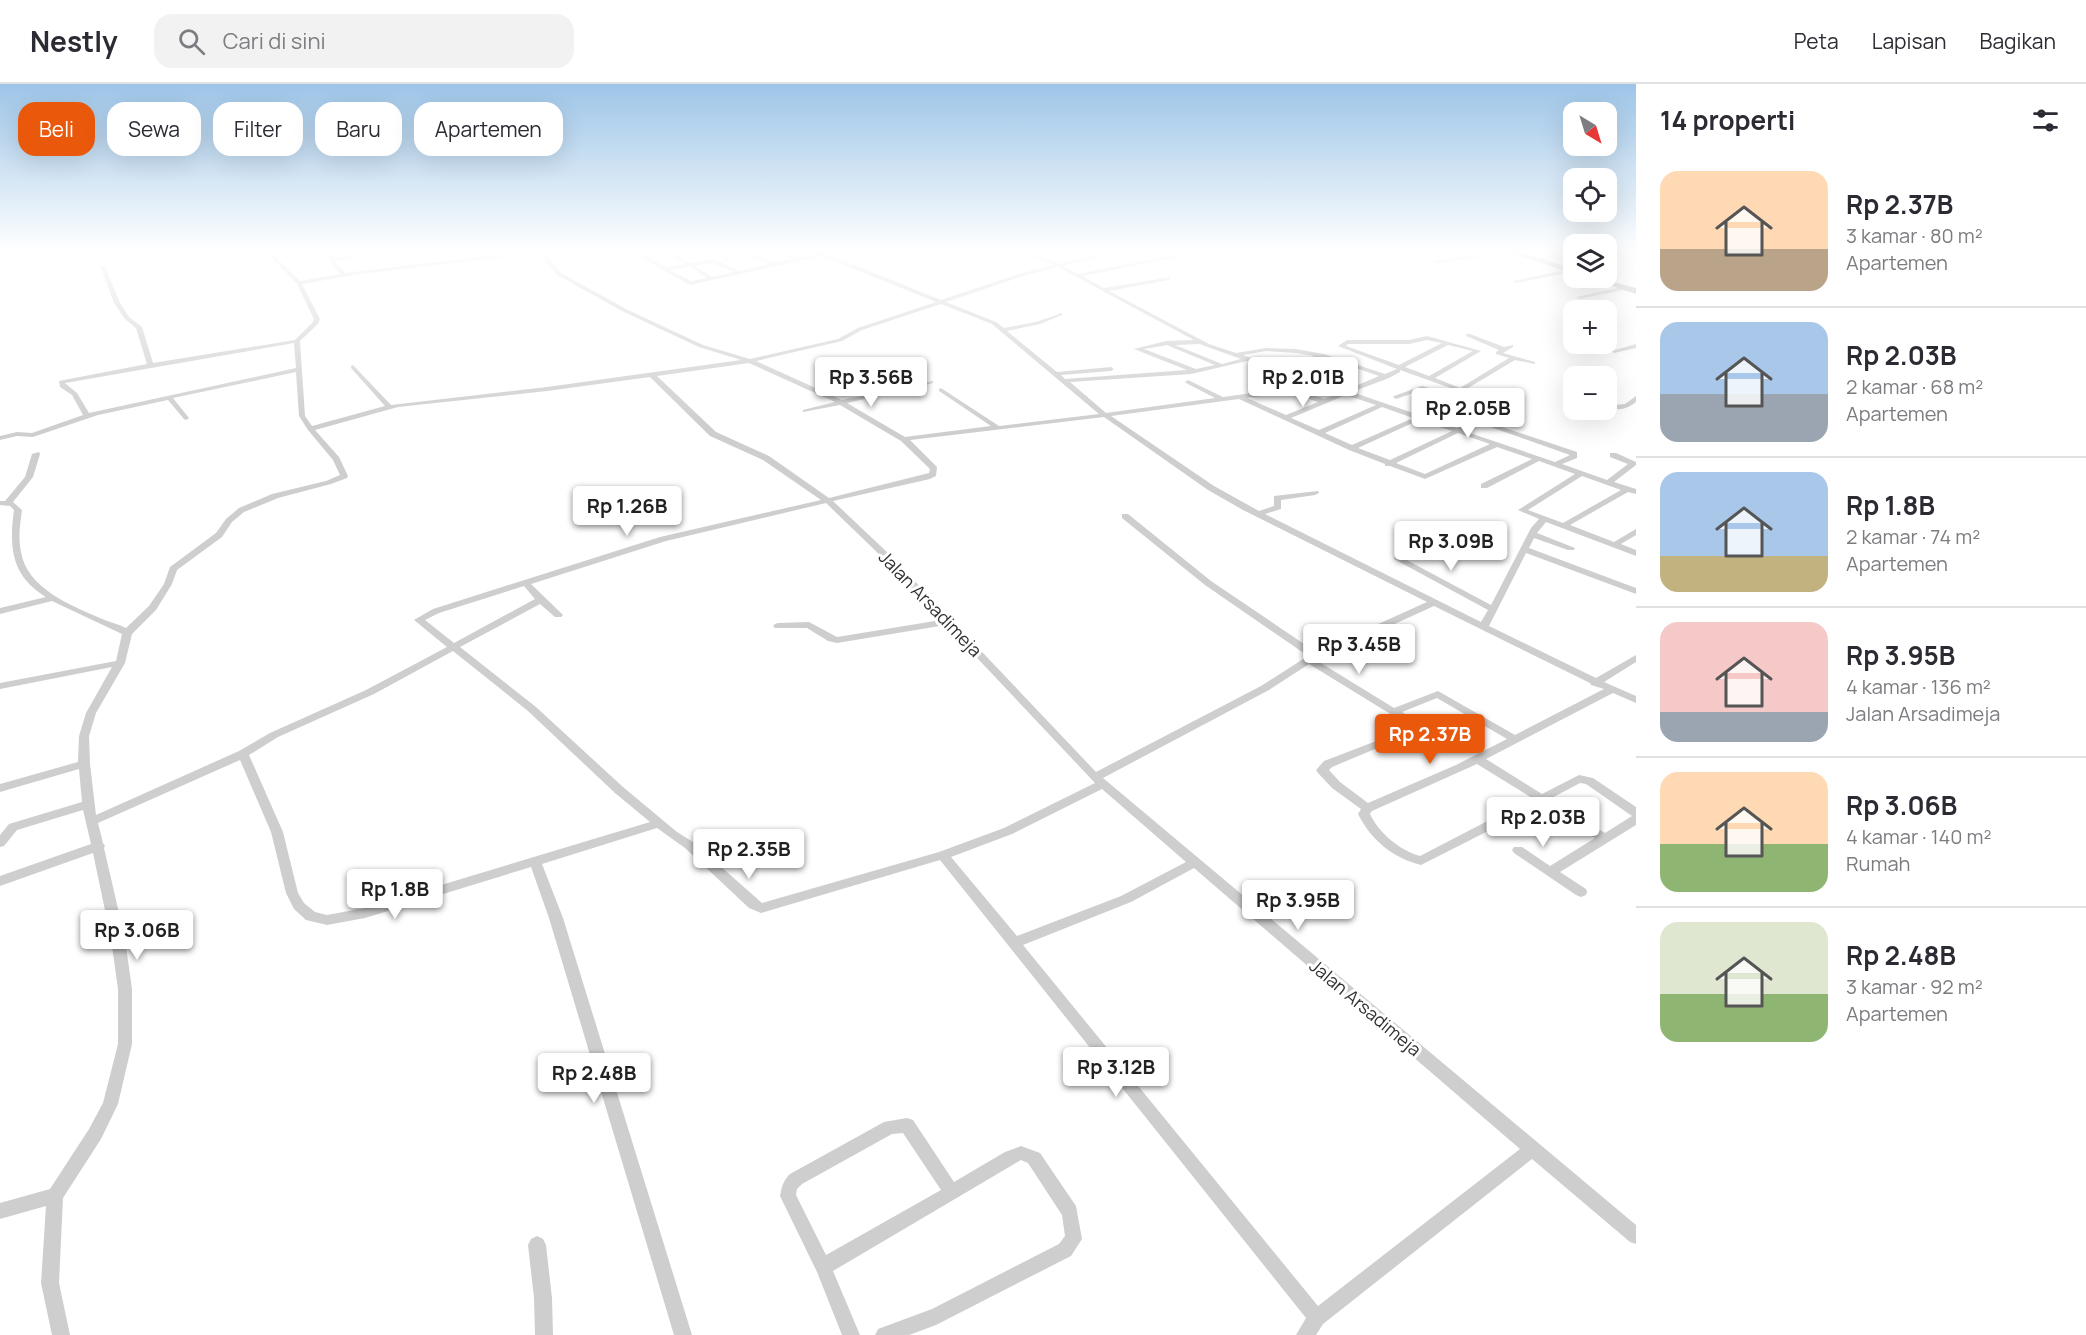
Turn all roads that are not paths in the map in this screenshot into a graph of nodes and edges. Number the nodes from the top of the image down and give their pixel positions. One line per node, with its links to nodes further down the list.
1 (120, 307): 24 (street)
2 (312, 307): 10 (street)
3 (620, 307): 22 (street)
4 (926, 307): 22 (street)
5 (955, 307): 8 (street)
6 (1135, 307): 11 (street)
7 (1060, 314): 8 (street)
8 (1003, 330): 34 (street)
9 (1468, 335): 20 (street)
10 (297, 341): 24 (street); 28 (street)
11 (1199, 342): 13 (street); 17 (street)
12 (1398, 342): 14 (street); 19 (street); 19 (street)
13 (1166, 343): 25 (street); 31 (street)
14 (1447, 343): 30 (street); 36 (street)
15 (1636, 346): 16 (street)
16 (1617, 350)
17 (1236, 355): 18 (street); 21 (street)
18 (1323, 355): 26 (street); 32 (street)
19 (1368, 356): 30 (street)
20 (1514, 358): 23 (street); 43 (street)
21 (1246, 359): 25 (street); 32 (street)
22 (750, 361): 33 (street); 51 (street)
23 (1533, 363)
24 (151, 365): 58 (street)
25 (1222, 366): 31 (street)
26 (1356, 366): 35 (street); 40 (street)
27 (353, 367): 54 (street)
28 (299, 369): 45 (street); 63 (street)
29 (1111, 369): 34 (street)
30 (1398, 370): 35 (street); 36 (street)
31 (1195, 371): 37 (street)
32 (1283, 371): 40 (street); 42 (street)
33 (651, 374): 54 (street); 80 (street, Jalan Arsadimeja)
34 (1054, 374): 37 (street)
35 (1387, 376): 44 (street)
36 (1430, 379): 43 (street)
37 (1063, 381): 57 (street)
38 (931, 382): 51 (street)
39 (1188, 382): 50 (street)
40 (1315, 382): 44 (street)
41 (941, 390): 62 (street)
42 (1289, 390): 46 (street); 52 (street)
43 (1461, 390): 48 (street)
44 (1348, 393): 52 (street); 53 (street)
45 (169, 397): 58 (street); 60 (street)
46 (1238, 397): 50 (street); 61 (street)
47 (1396, 397): 48 (street)
48 (1455, 397): 59 (street)
49 (1636, 398): 55 (street)
50 (1221, 399): 57 (street)
51 (840, 402): 56 (street); 67 (street)
52 (1326, 402): 61 (street)
53 (1382, 405): 59 (street); 65 (street)
54 (389, 407): 63 (street)
55 (1617, 407)
56 (805, 411)
57 (1105, 415): 62 (street); 82 (street)
58 (86, 417): 66 (street)
59 (1419, 417): 64 (street); 69 (street)
60 (186, 418)
61 (1286, 418): 65 (street)
62 (998, 428): 67 (street)
63 (310, 429): 104 (street)
64 (1457, 430): 68 (street); 73 (street); 74 (street)
65 (1318, 433): 69 (street)
66 (0, 438)
67 (904, 439): 80 (street)
68 (1497, 444): 72 (street); 73 (street)
69 (1352, 448): 73 (street)
70 (36, 454): 81 (street)
71 (1613, 455): 76 (street)
72 (1539, 458): 74 (street); 77 (street)
73 (1388, 464)
74 (1557, 464): 75 (street)
75 (1582, 473): 76 (street); 84 (street)
76 (1609, 482): 78 (street)
77 (1484, 486)
78 (1632, 490): 85 (street)
79 (1315, 493): 82 (street)
80 (828, 501): 93 (street); 101 (street, Jalan Arsadimeja)
81 (4, 503): 95 (street)
82 (1259, 514): 97 (street)
83 (1125, 516): 106 (street)
84 (1544, 519): 85 (street); 87 (street)
85 (1563, 526): 88 (street)
86 (1636, 531): 88 (street)
87 (1532, 534): 89 (street); 90 (street)
88 (1614, 545): 91 (street)
89 (1571, 548)
90 (1524, 549): 94 (street); 98 (street)
91 (1636, 553)
92 (1398, 559): 98 (street)
93 (526, 583): 96 (street); 105 (street)
94 (1636, 591)
95 (51, 599): 99 (street); 104 (street)
96 (541, 600): 100 (street); 105 (street)
97 (1436, 602): 103 (street); 106 (street)
98 (1492, 609): 103 (street)
99 (0, 611)
100 (558, 615)
101 (948, 622): 102 (street); 120 (street, Jalan Arsadimeja)
102 (778, 626)
103 (1484, 626): 109 (street)
104 (127, 633): 108 (street)
105 (455, 648): 117 (street); 128 (street)
106 (1312, 658): 113 (street); 120 (street)
107 (1636, 658): 109 (street)
108 (120, 663): 110 (street); 119 (street)
109 (1595, 683): 111 (street)
110 (0, 686)
111 (1611, 690): 112 (street); 115 (street)
112 (1636, 700)
113 (1393, 712): 114 (street); 115 (street)
114 (1440, 740)
115 (1516, 740): 118 (street)
116 (1383, 742): 124 (street)
117 (243, 754): 127 (street); 134 (street)
118 (1478, 759): 122 (street); 124 (street)
119 (84, 764): 121 (street); 123 (street)
120 (1099, 781): 133 (street); 135 (street, Jalan Arsadimeja)
121 (0, 788)
122 (1540, 800): 124 (street); 125 (street); 129 (street)
123 (88, 804): 127 (street); 130 (street)
124 (1367, 808)
125 (1636, 813)
126 (1636, 819): 129 (street)
127 (93, 821): 131 (street)
128 (660, 823): 133 (street); 134 (street)
129 (1604, 838): 136 (street)
130 (0, 843)
131 (99, 846): 137 (street); 142 (street)
132 (1518, 850): 136 (street)
133 (943, 855): 139 (street)
134 (535, 862): 150 (street)
135 (1194, 863): 139 (street); 140 (street, Jalan Arsadimeja)
136 (1550, 872): 138 (street)
137 (0, 881)
138 (1581, 892)
139 (1014, 943): 147 (street)
140 (1532, 1149): 144 (street, Jalan Arsadimeja); 147 (street)
141 (952, 1193): 146 (street); 146 (street); 152 (street)
142 (55, 1196): 143 (street); 148 (street)
143 (0, 1211)
144 (1636, 1236)
145 (537, 1245): 149 (street)
146 (823, 1267): 151 (street)
147 (1317, 1318): 153 (street)
148 (61, 1335)
149 (544, 1335)
150 (683, 1335)
151 (851, 1335)
152 (884, 1335)
153 (1305, 1335)

